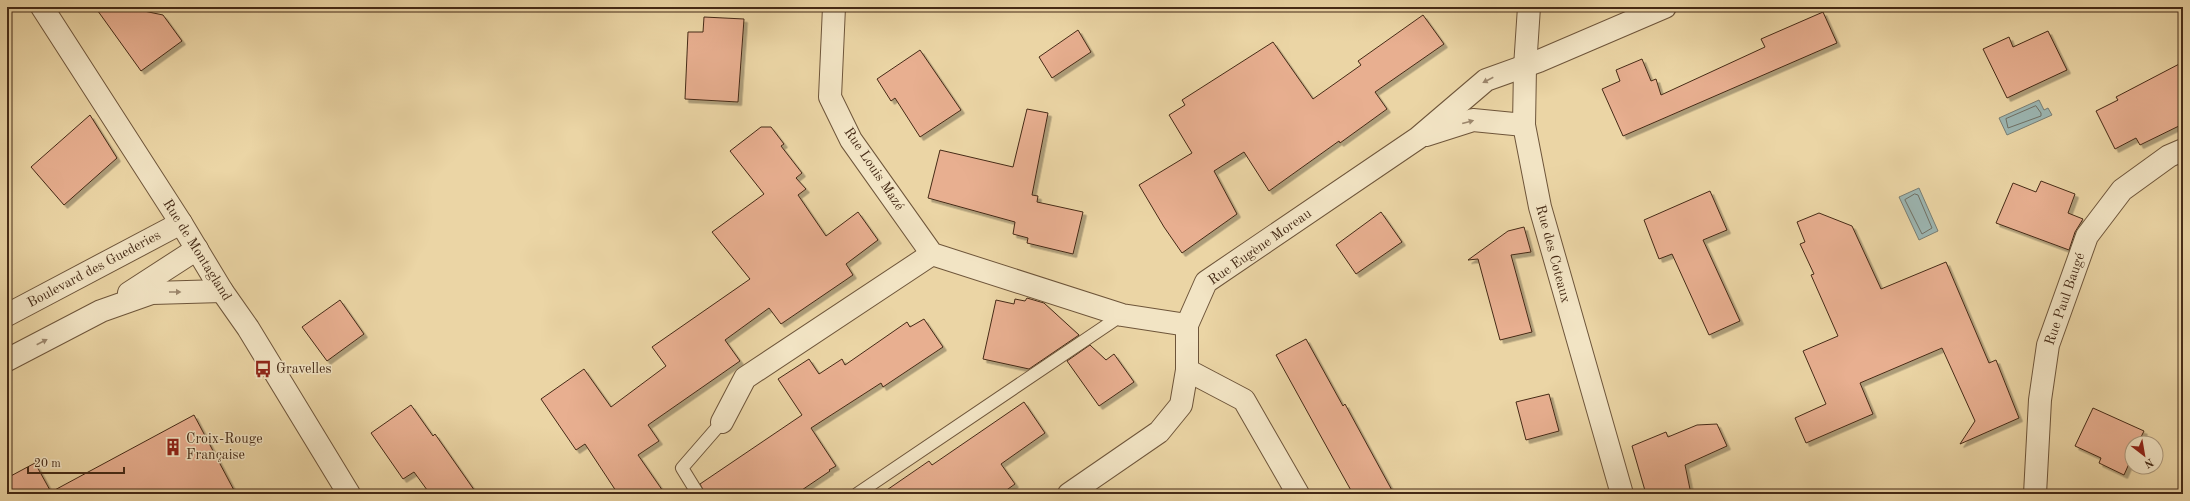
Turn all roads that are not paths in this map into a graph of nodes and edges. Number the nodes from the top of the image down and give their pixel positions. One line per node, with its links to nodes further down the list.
1 (42, 7): 9 (street, Rue de Montagland)
2 (834, 7): 11 (street, Rue Louis Mazé)
3 (1529, 7): 5 (street, Rue des Coteaux)
4 (1665, 7): 5 (street)
5 (1524, 67): 6 (street, Rue des Coteaux); 7 (street, Rue Eugène Moreau, one-way to 7)
6 (1524, 125): 7 (street, Rue Eugène Moreau, one-way to 6); 25 (street, Rue des Coteaux)
7 (1418, 138): 16 (street, Rue Eugène Moreau)
8 (2183, 150): 26 (street, Rue Paul Baugé)
9 (181, 223): 10 (street, Rue de Montagland); 14 (street, Boulevard des Guederies)
10 (197, 249): 12 (street, Rue de Montagland); 13 (street)
11 (932, 254): 15 (street); 19 (street)
12 (222, 291): 13 (street, one-way to 12); 20 (street, Rue de Montagland)
13 (101, 311): 17 (street, one-way to 13)
14 (7, 315)
15 (1122, 316): 16 (street); 22 (lane)
16 (1187, 325): 18 (street, Rue Eugène Moreau)
17 (7, 360)
18 (1187, 370): 23 (street, Rue Eugène Moreau); 24 (street)
19 (722, 422): 21 (lane)
20 (349, 494)
21 (698, 494)
22 (857, 494)
23 (1069, 494)
24 (1298, 494)
25 (1622, 494)
26 (2034, 494)

